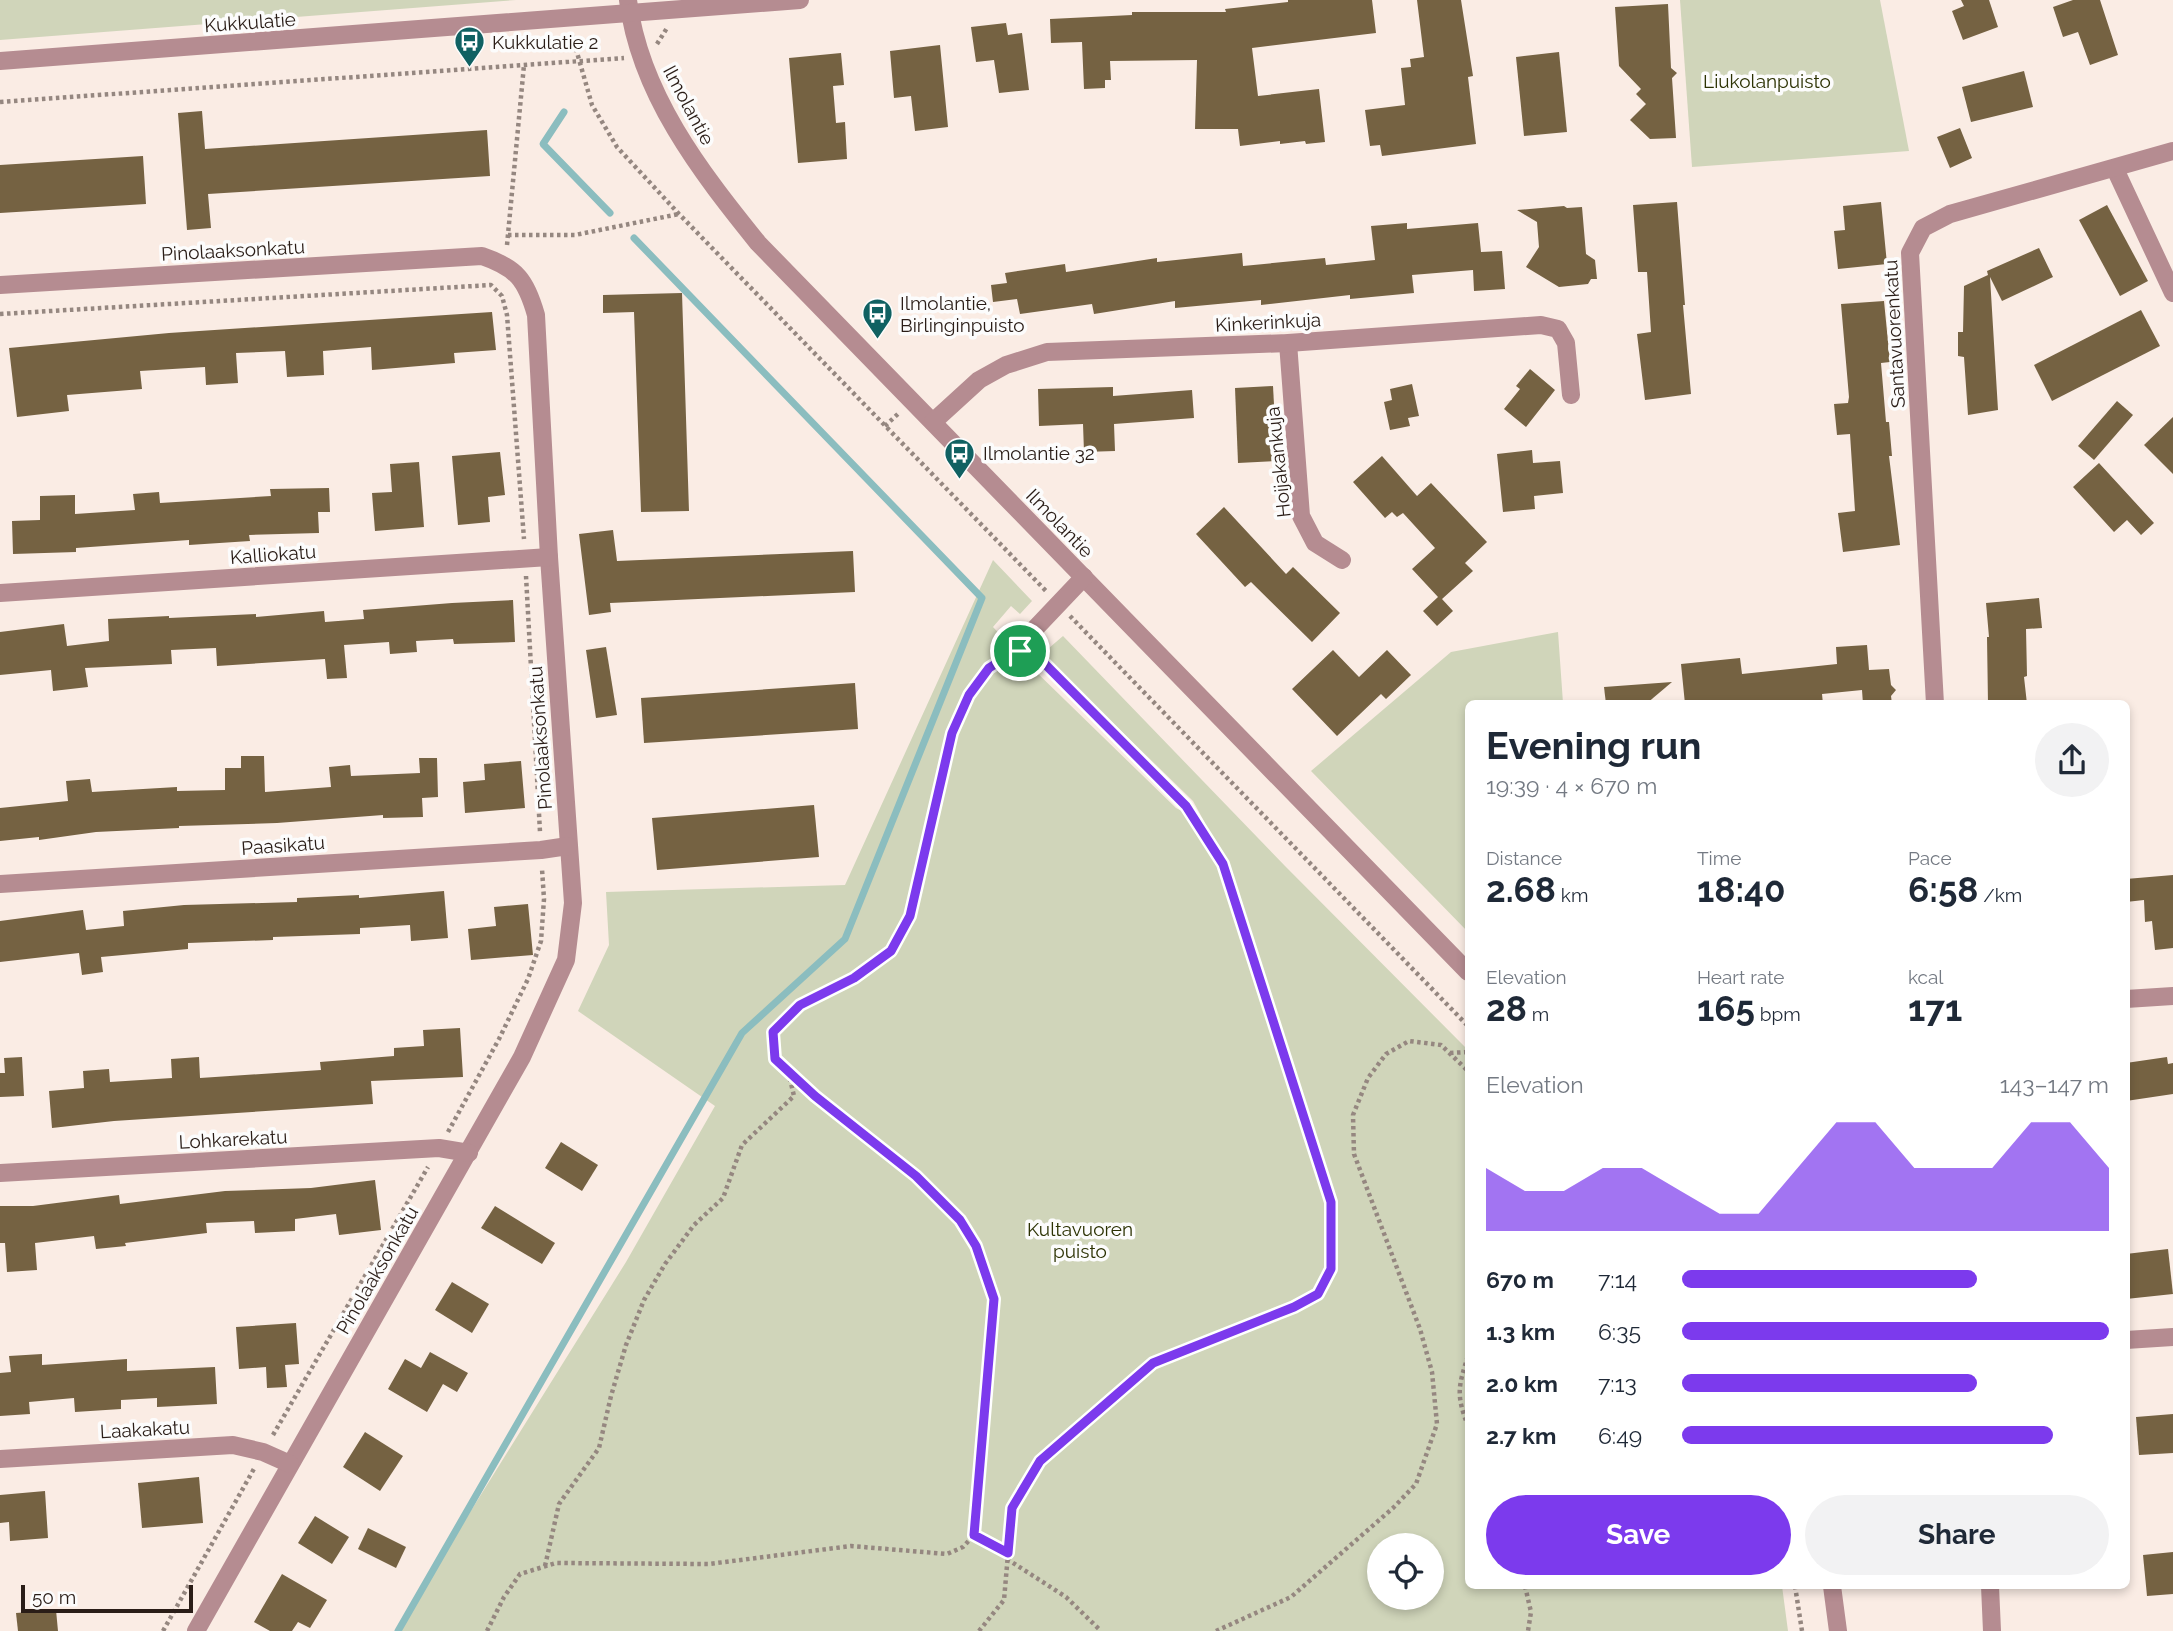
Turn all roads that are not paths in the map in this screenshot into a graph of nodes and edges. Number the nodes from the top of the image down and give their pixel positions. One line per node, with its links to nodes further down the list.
1 (800, 0): 2 (street, Kukkulatie)
2 (629, 7): 3 (street, Kukkulatie); 10 (street, Ilmolantie)
3 (0, 61)
4 (2173, 151): 5 (street, Santavuorenkatu)
5 (2115, 169): 7 (street); 16 (street, Santavuorenkatu)
6 (0, 285): 11 (street, Pinolaaksonkatu)
7 (2173, 293)
8 (1289, 343): 9 (street, Kinkerinkuja); 10 (street, Kinkerinkuja); 12 (street, Hoijakankuja)
9 (1571, 395)
10 (933, 422): 13 (street, Ilmolantie)
11 (549, 557): 14 (street, Kalliokatu); 17 (street, Pinolaaksonkatu)
12 (1342, 561)
13 (1084, 577): 15 (street); 19 (street, Ilmolantie)
14 (0, 593)
15 (1020, 651)
16 (1935, 700)
17 (568, 846): 18 (street, Paasikatu); 22 (street, Pinolaaksonkatu)
18 (0, 884)
19 (1465, 969)
20 (2173, 996): 21 (street)
21 (2130, 999)
22 (469, 1153): 23 (street, Lohkarekatu); 27 (street, Pinolaaksonkatu)
23 (0, 1173)
24 (2173, 1337): 25 (street)
25 (2130, 1340)
26 (0, 1459): 27 (street, Laakakatu)
27 (290, 1464): 30 (street, Pinolaaksonkatu)
28 (1832, 1589): 31 (street)
29 (1990, 1589): 32 (street)
30 (196, 1631)
31 (1838, 1631)
32 (1992, 1631)

